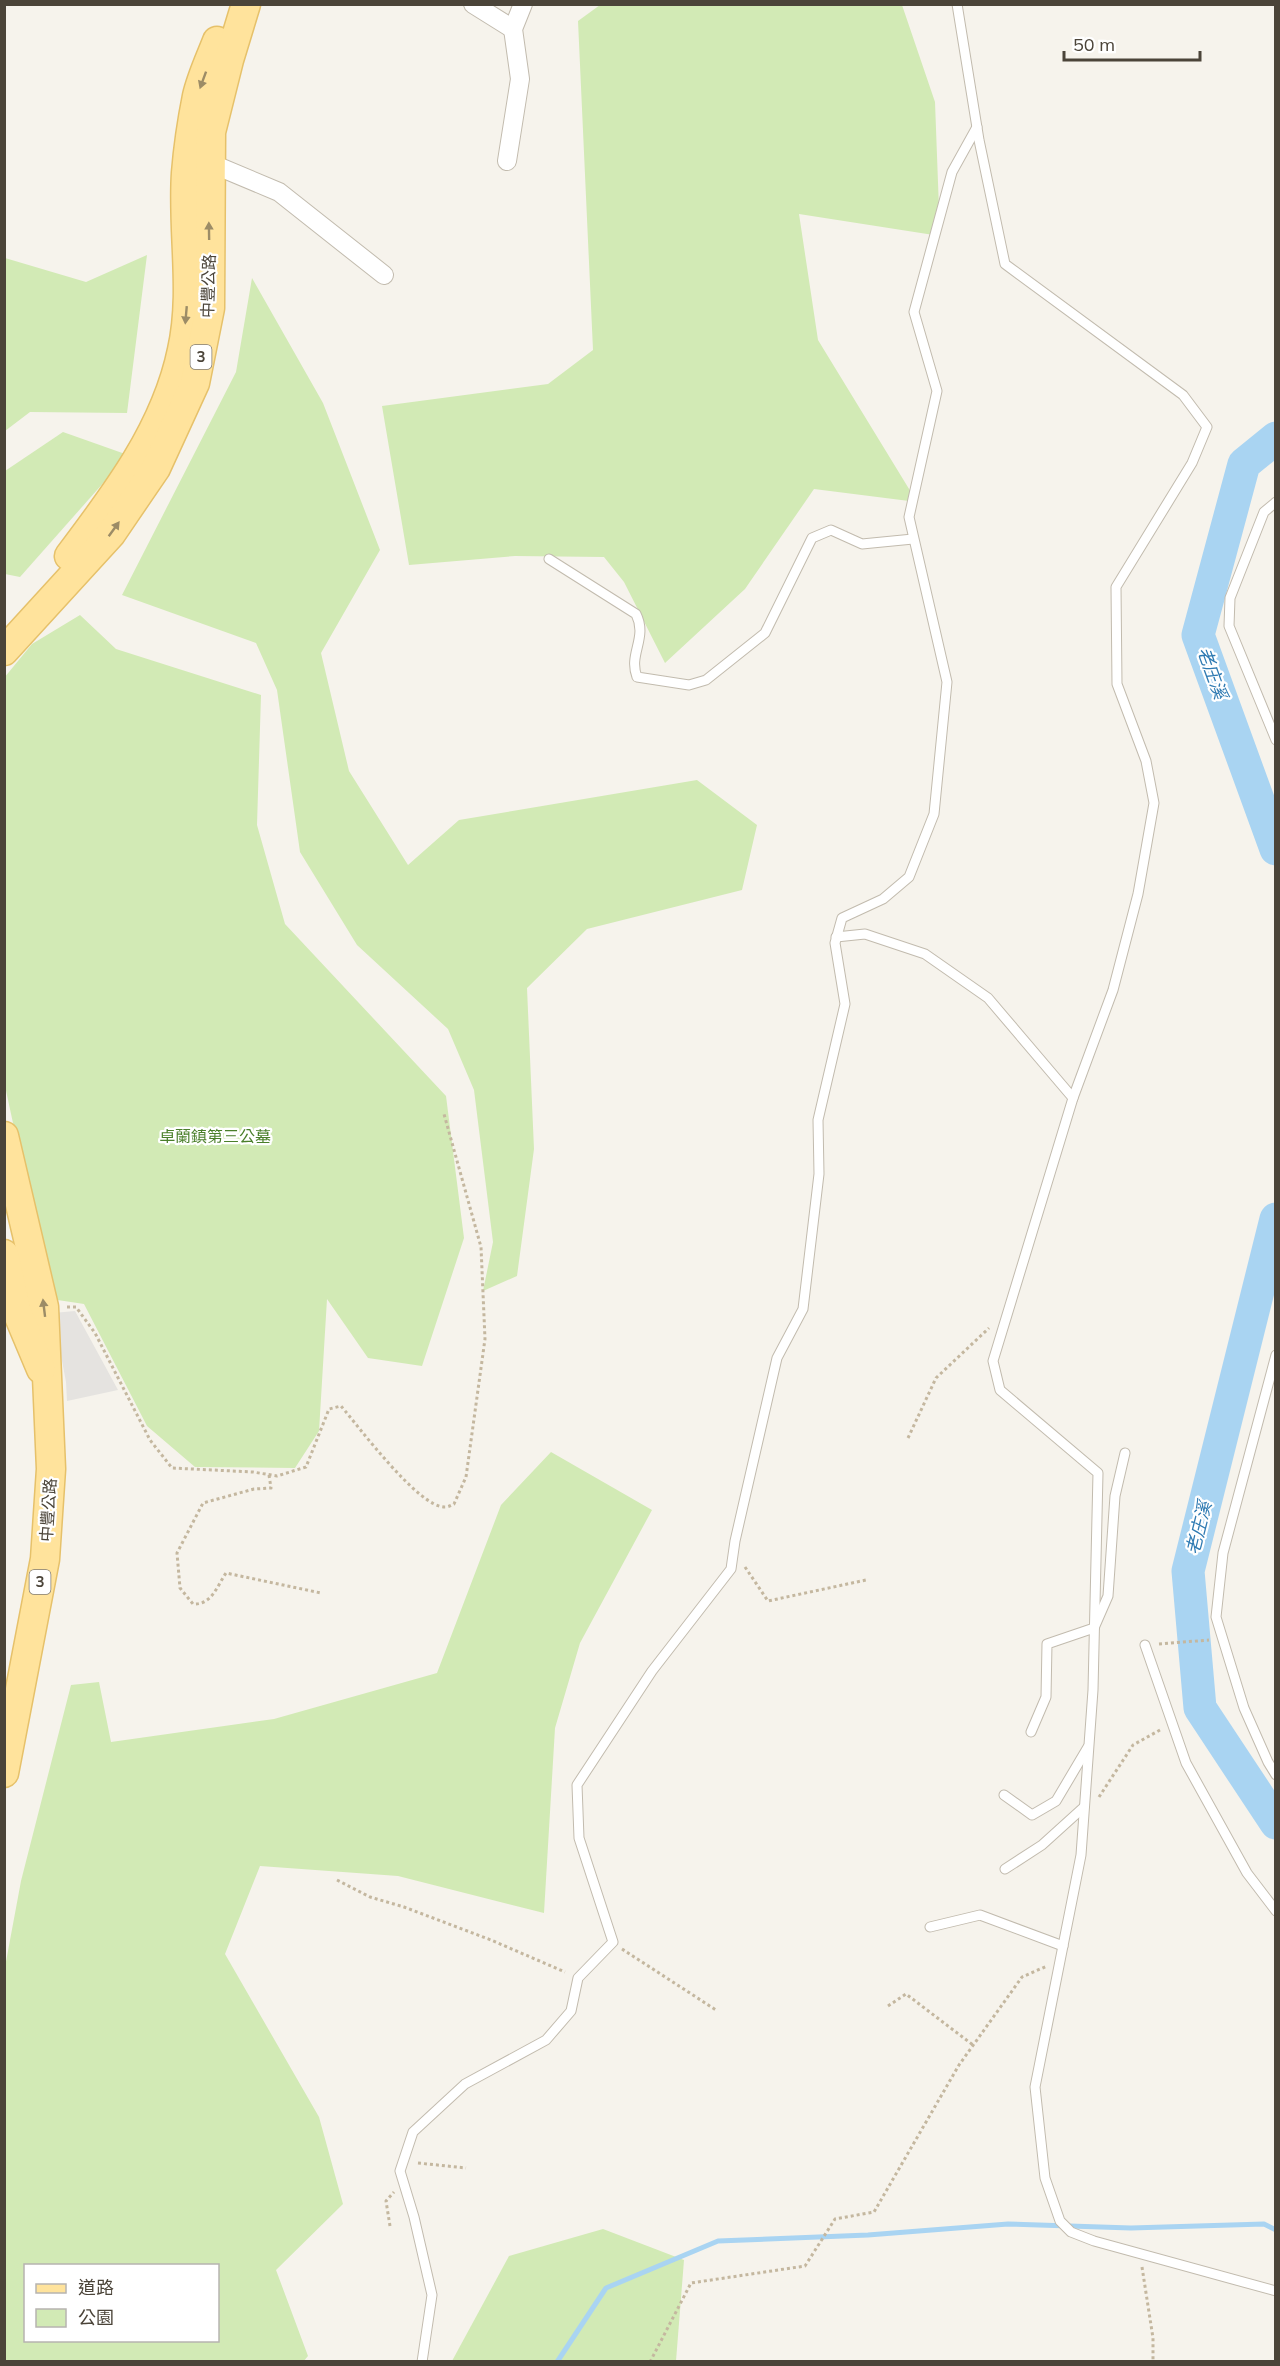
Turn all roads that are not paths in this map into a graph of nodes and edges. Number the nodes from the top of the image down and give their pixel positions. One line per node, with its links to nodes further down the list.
1 (229, 4): 14 (main road, 中豐公路 / 3, one-way to 14)
2 (246, 4): 9 (main road, 中豐公路 / 3)
3 (473, 4): 6 (street)
4 (523, 4): 6 (street)
5 (957, 4): 7 (lane)
6 (513, 29): 8 (street)
7 (976, 127): 12 (lane); 18 (lane)
8 (507, 162)
9 (210, 163): 10 (street); 15 (main road, 中豐公路 / 3, one-way to 9)
10 (384, 275)
11 (1275, 502): 16 (lane)
12 (913, 539): 13 (lane); 17 (lane)
13 (549, 559)
14 (4, 630)
15 (4, 651)
16 (1275, 740)
17 (836, 938): 18 (lane); 37 (lane)
18 (1073, 1098): 24 (lane)
19 (4, 1136): 22 (main road, 中豐公路 / 3, one-way to 19)
20 (4, 1254): 22 (main road, 中豐公路 / 3)
21 (1275, 1355): 29 (lane)
22 (49, 1387): 28 (main road, 中豐公路 / 3)
23 (1125, 1453): 24 (lane)
24 (1094, 1628): 26 (lane); 27 (lane)
25 (1145, 1646): 33 (lane)
26 (1031, 1732)
27 (1089, 1745): 30 (lane); 31 (lane)
28 (4, 1773)
29 (1275, 1775)
30 (1004, 1795)
31 (1084, 1807): 32 (lane); 35 (lane)
32 (1005, 1869)
33 (1275, 1911)
34 (930, 1927): 35 (lane)
35 (1063, 1946): 36 (lane)
36 (1275, 2291)
37 (422, 2361)

